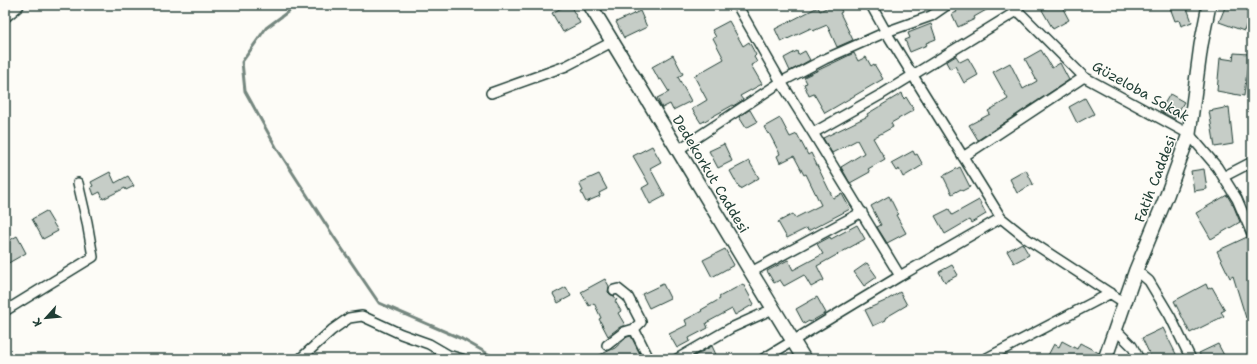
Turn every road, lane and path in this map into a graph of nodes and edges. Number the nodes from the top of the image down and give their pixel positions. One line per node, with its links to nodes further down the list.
1 (17, 5): 8 (street)
2 (590, 5): 10 (street, Dedekorkut Caddesi)
3 (737, 5): 13 (street)
4 (871, 5): 9 (street)
5 (947, 5): 9 (street)
6 (1209, 5): 16 (street, Fatih Caddesi)
7 (1015, 8): 11 (street); 12 (street, Güzeloba Sokak)
8 (5, 15)
9 (886, 32): 11 (street); 13 (street)
10 (612, 42): 14 (street); 17 (street, Dedekorkut Caddesi)
11 (913, 76): 15 (street); 18 (street)
12 (1084, 77): 16 (street, Güzeloba Sokak); 18 (street)
13 (781, 82): 15 (street); 17 (street)
14 (491, 93)
15 (813, 133): 22 (street)
16 (1189, 134): 20 (street); 25 (street, Fatih Caddesi)
17 (678, 150): 26 (street, Dedekorkut Caddesi)
18 (963, 157): 23 (street)
19 (1252, 162): 20 (street)
20 (1223, 177): 24 (street)
21 (78, 183): 32 (street)
22 (862, 212): 26 (street); 27 (street)
23 (1001, 218): 27 (street); 29 (street)
24 (1252, 234)
25 (1136, 270): 30 (street, Fatih Caddesi); 46 (street)
26 (750, 272): 31 (street, Dedekorkut Caddesi)
27 (900, 276): 35 (street)
28 (614, 290): 33 (street)
29 (1111, 293): 30 (street); 43 (street)
30 (1125, 303): 34 (street, Fatih Caddesi)
31 (773, 309): 35 (street, Dedekorkut Caddesi); 40 (street)
32 (5, 311)
33 (634, 329): 36 (street); 39 (street)
34 (1116, 330): 44 (street, Fatih Caddesi); 45 (street)
35 (793, 340): 41 (street); 42 (street, Dedekorkut Caddesi)
36 (607, 345)
37 (300, 359): 38 (street)
38 (462, 359)
39 (649, 359)
40 (677, 359)
41 (763, 359)
42 (804, 359)
43 (985, 359)
44 (1105, 359)
45 (1139, 359)
46 (1191, 359)

